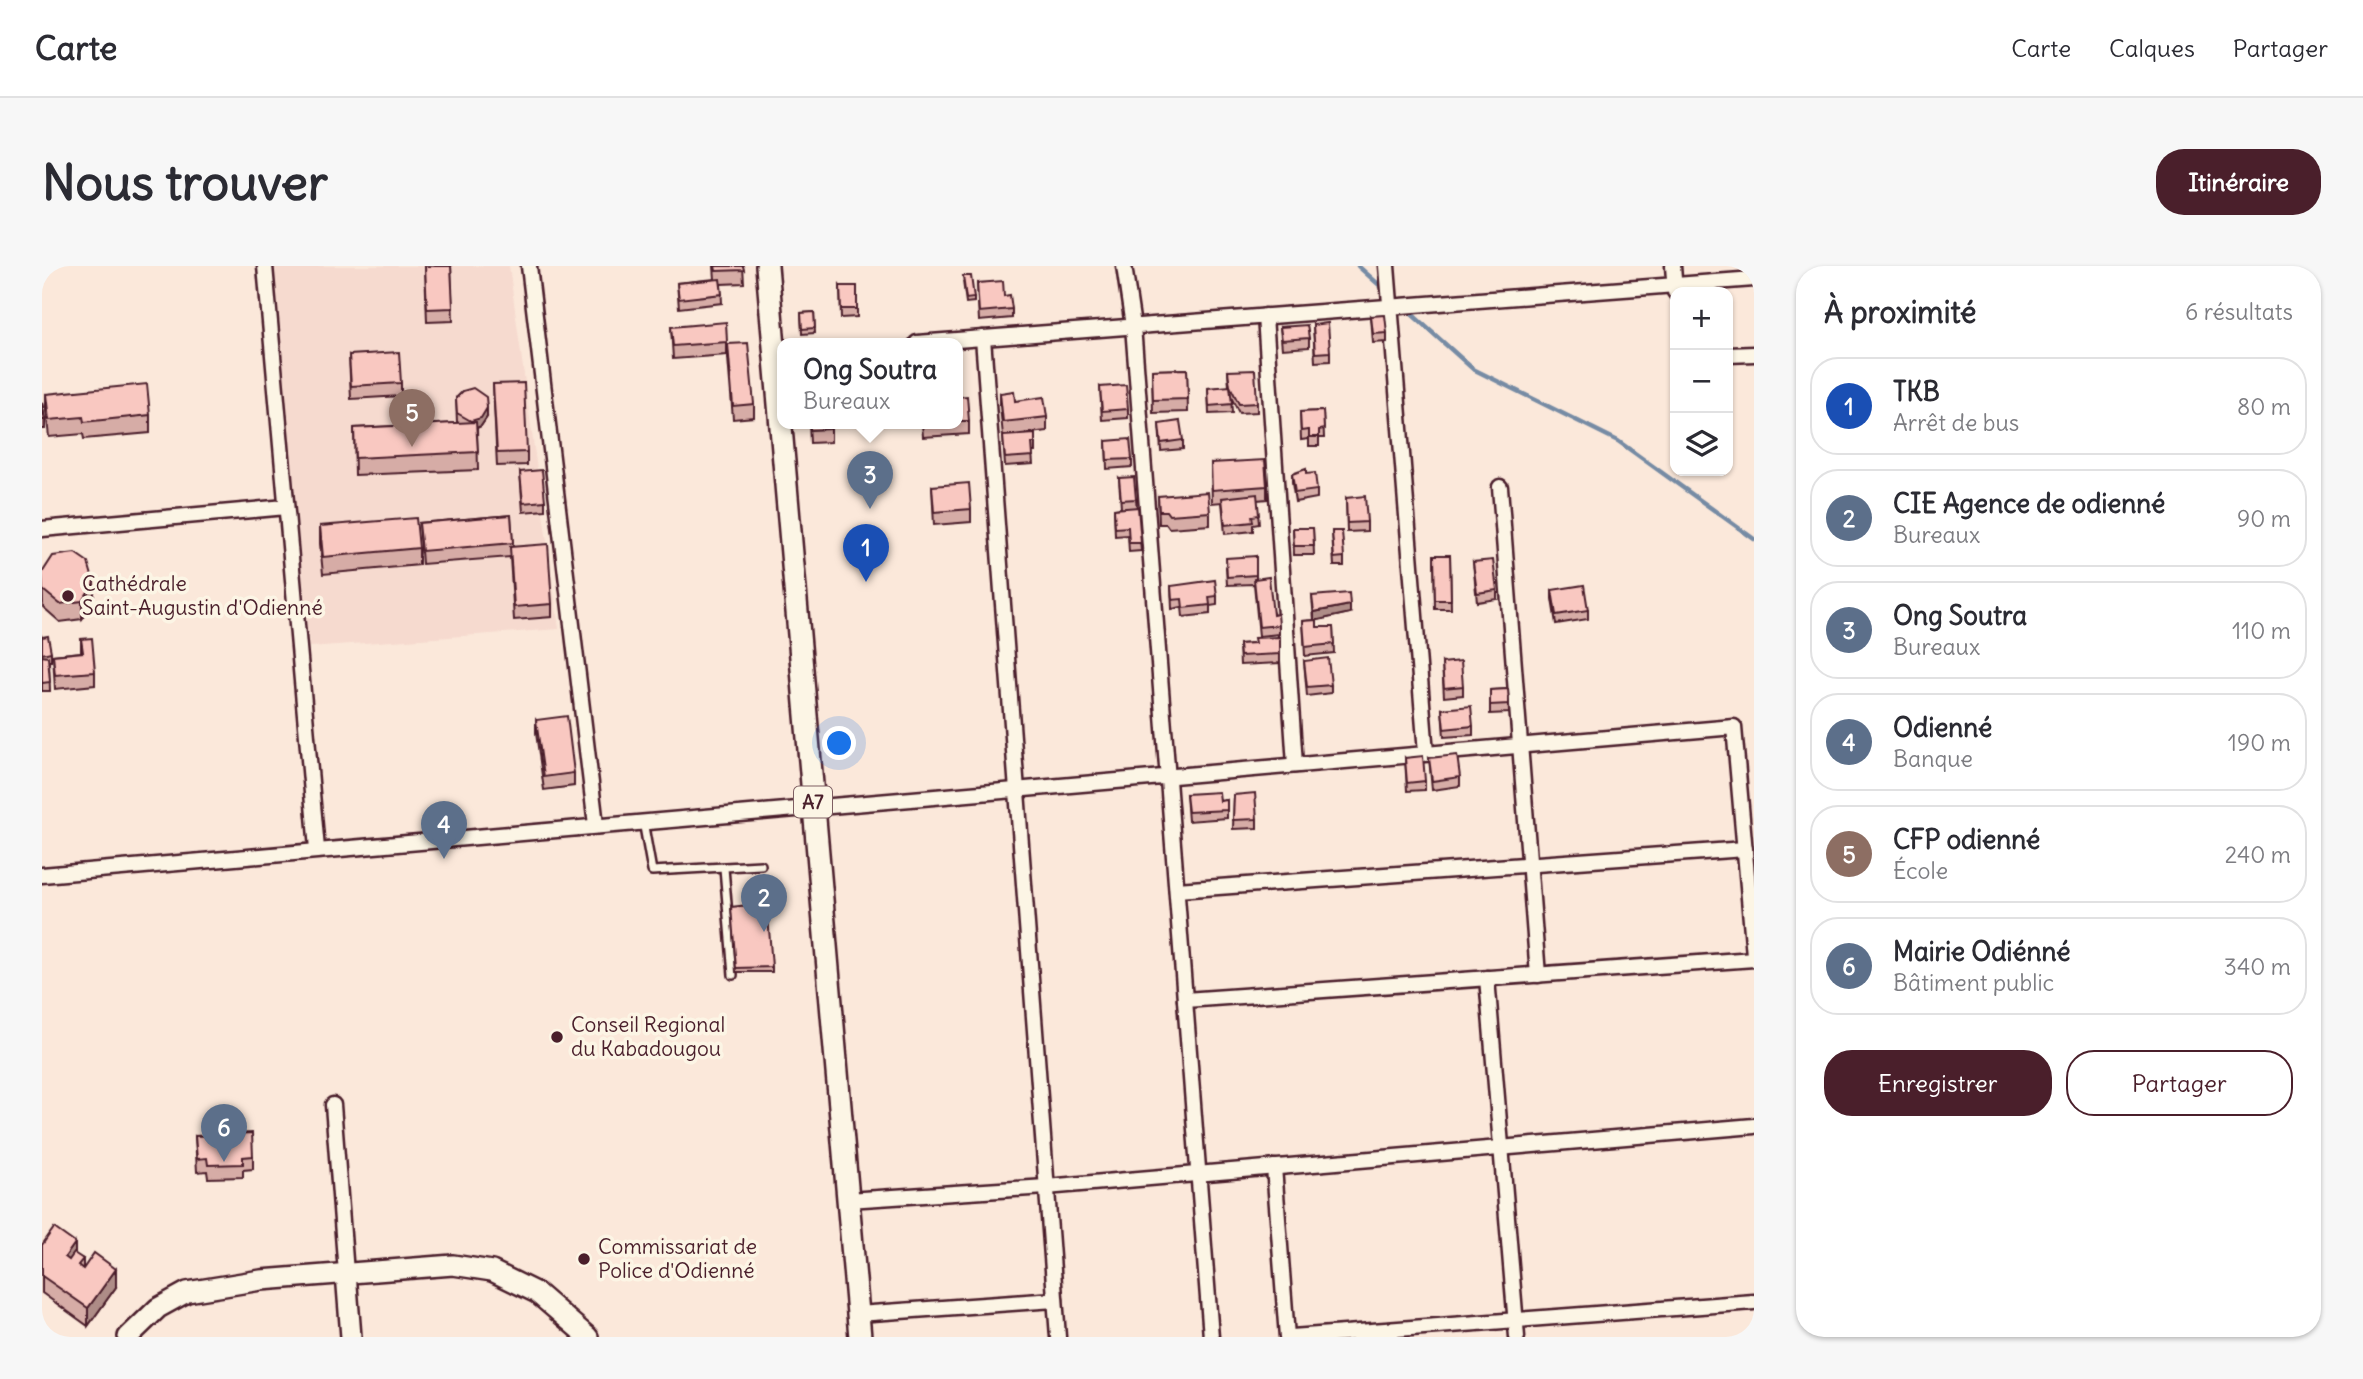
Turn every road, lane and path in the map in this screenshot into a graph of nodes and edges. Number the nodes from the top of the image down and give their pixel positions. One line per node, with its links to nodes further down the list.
1 (265, 266): 21 (street)
2 (529, 266): 30 (street)
3 (767, 266): 16 (main road, A7)
4 (1124, 266): 13 (street)
5 (1387, 266): 11 (street)
6 (1673, 266): 8 (street)
7 (1754, 279): 9 (street)
8 (1675, 287)
9 (1691, 287)
10 (1670, 289): 11 (street)
11 (1390, 307): 12 (street); 24 (street)
12 (1265, 316): 13 (street); 25 (street)
13 (1133, 326): 14 (street); 26 (street)
14 (983, 338): 15 (street); 27 (street)
15 (963, 340)
16 (777, 345)
17 (1754, 354): 18 (street)
18 (1733, 355)
19 (784, 429): 28 (main road, A7)
20 (1500, 487): 23 (street)
21 (286, 507): 22 (street); 31 (street)
22 (42, 530)
23 (1520, 746): 24 (street); 32 (street); 33 (street)
24 (1426, 753): 25 (street)
25 (1295, 765): 26 (street)
26 (1168, 776): 27 (street); 37 (street)
27 (1017, 789): 28 (street); 48 (street)
28 (814, 806): 29 (street); 49 (main road, A7)
29 (643, 821): 30 (street); 35 (lane)
30 (596, 825): 31 (street)
31 (317, 849): 36 (street)
32 (1745, 849): 33 (street); 38 (street)
33 (1529, 864): 37 (street); 40 (street)
34 (761, 865): 35 (lane)
35 (724, 867): 39 (lane)
36 (42, 875)
37 (1177, 890): 42 (street)
38 (1754, 957): 40 (street)
39 (733, 975)
40 (1538, 975): 41 (street)
41 (1487, 978): 42 (street); 45 (street)
42 (1185, 1000): 47 (street)
43 (333, 1105): 50 (street)
44 (1754, 1126): 45 (street)
45 (1502, 1148): 46 (street); 54 (street)
46 (1274, 1167): 47 (street); 61 (street)
47 (1199, 1174): 48 (street); 60 (street)
48 (1046, 1187): 49 (street); 51 (street)
49 (848, 1200): 53 (main road, A7)
50 (346, 1273): 55 (street); 56 (street); 57 (street)
51 (1055, 1300): 53 (street); 59 (street)
52 (1754, 1302): 54 (street)
53 (858, 1314): 58 (main road, A7)
54 (1516, 1321): 61 (street); 62 (street)
55 (128, 1337)
56 (351, 1337)
57 (588, 1337)
58 (860, 1337)
59 (1058, 1337)
60 (1211, 1337)
61 (1290, 1337)
62 (1517, 1337)

